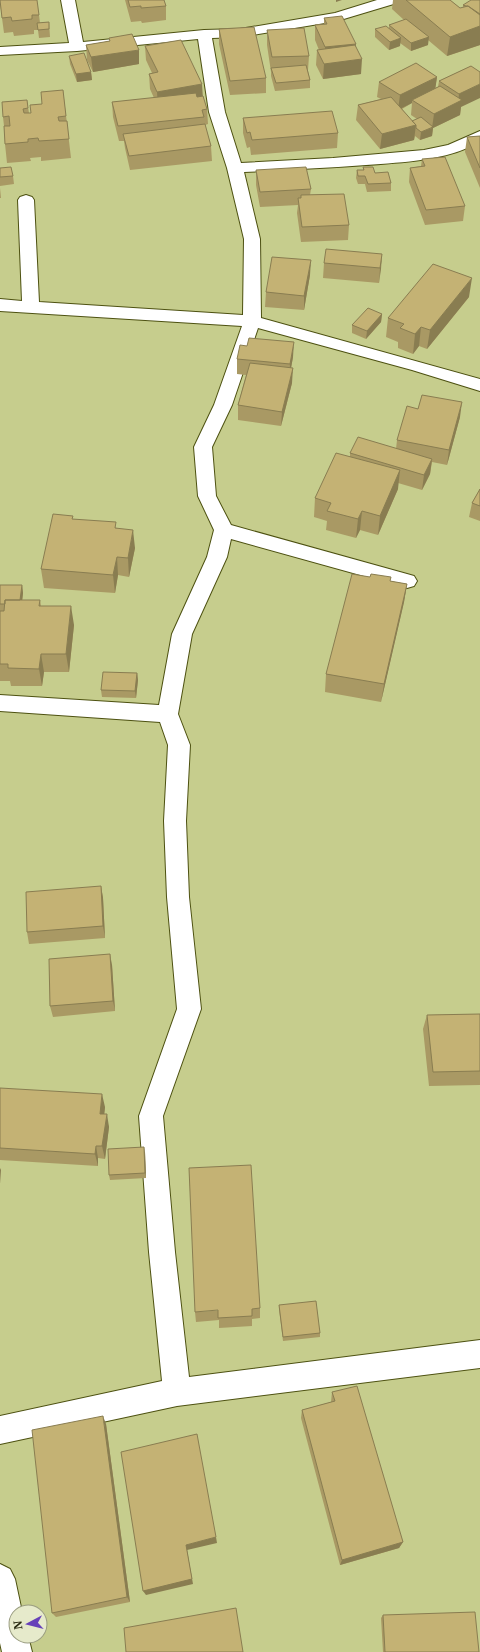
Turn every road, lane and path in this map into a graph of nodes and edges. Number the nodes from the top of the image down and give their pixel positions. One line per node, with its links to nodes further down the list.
1 (68, 0): 4 (street)
2 (392, 0): 3 (street)
3 (204, 34): 4 (street); 7 (street)
4 (77, 47): 5 (street)
5 (0, 51)
6 (480, 136): 7 (street)
7 (235, 168): 11 (street)
8 (26, 200): 10 (street)
9 (0, 305): 10 (street)
10 (31, 307): 11 (street)
11 (252, 321): 12 (street); 13 (street)
12 (480, 385)
13 (224, 530): 14 (street); 16 (street)
14 (407, 581)
15 (0, 703): 16 (street)
16 (168, 714): 18 (street)
17 (480, 1354): 18 (street)
18 (176, 1392): 19 (street)
19 (0, 1430)
20 (0, 1579): 21 (street)
21 (17, 1652)

